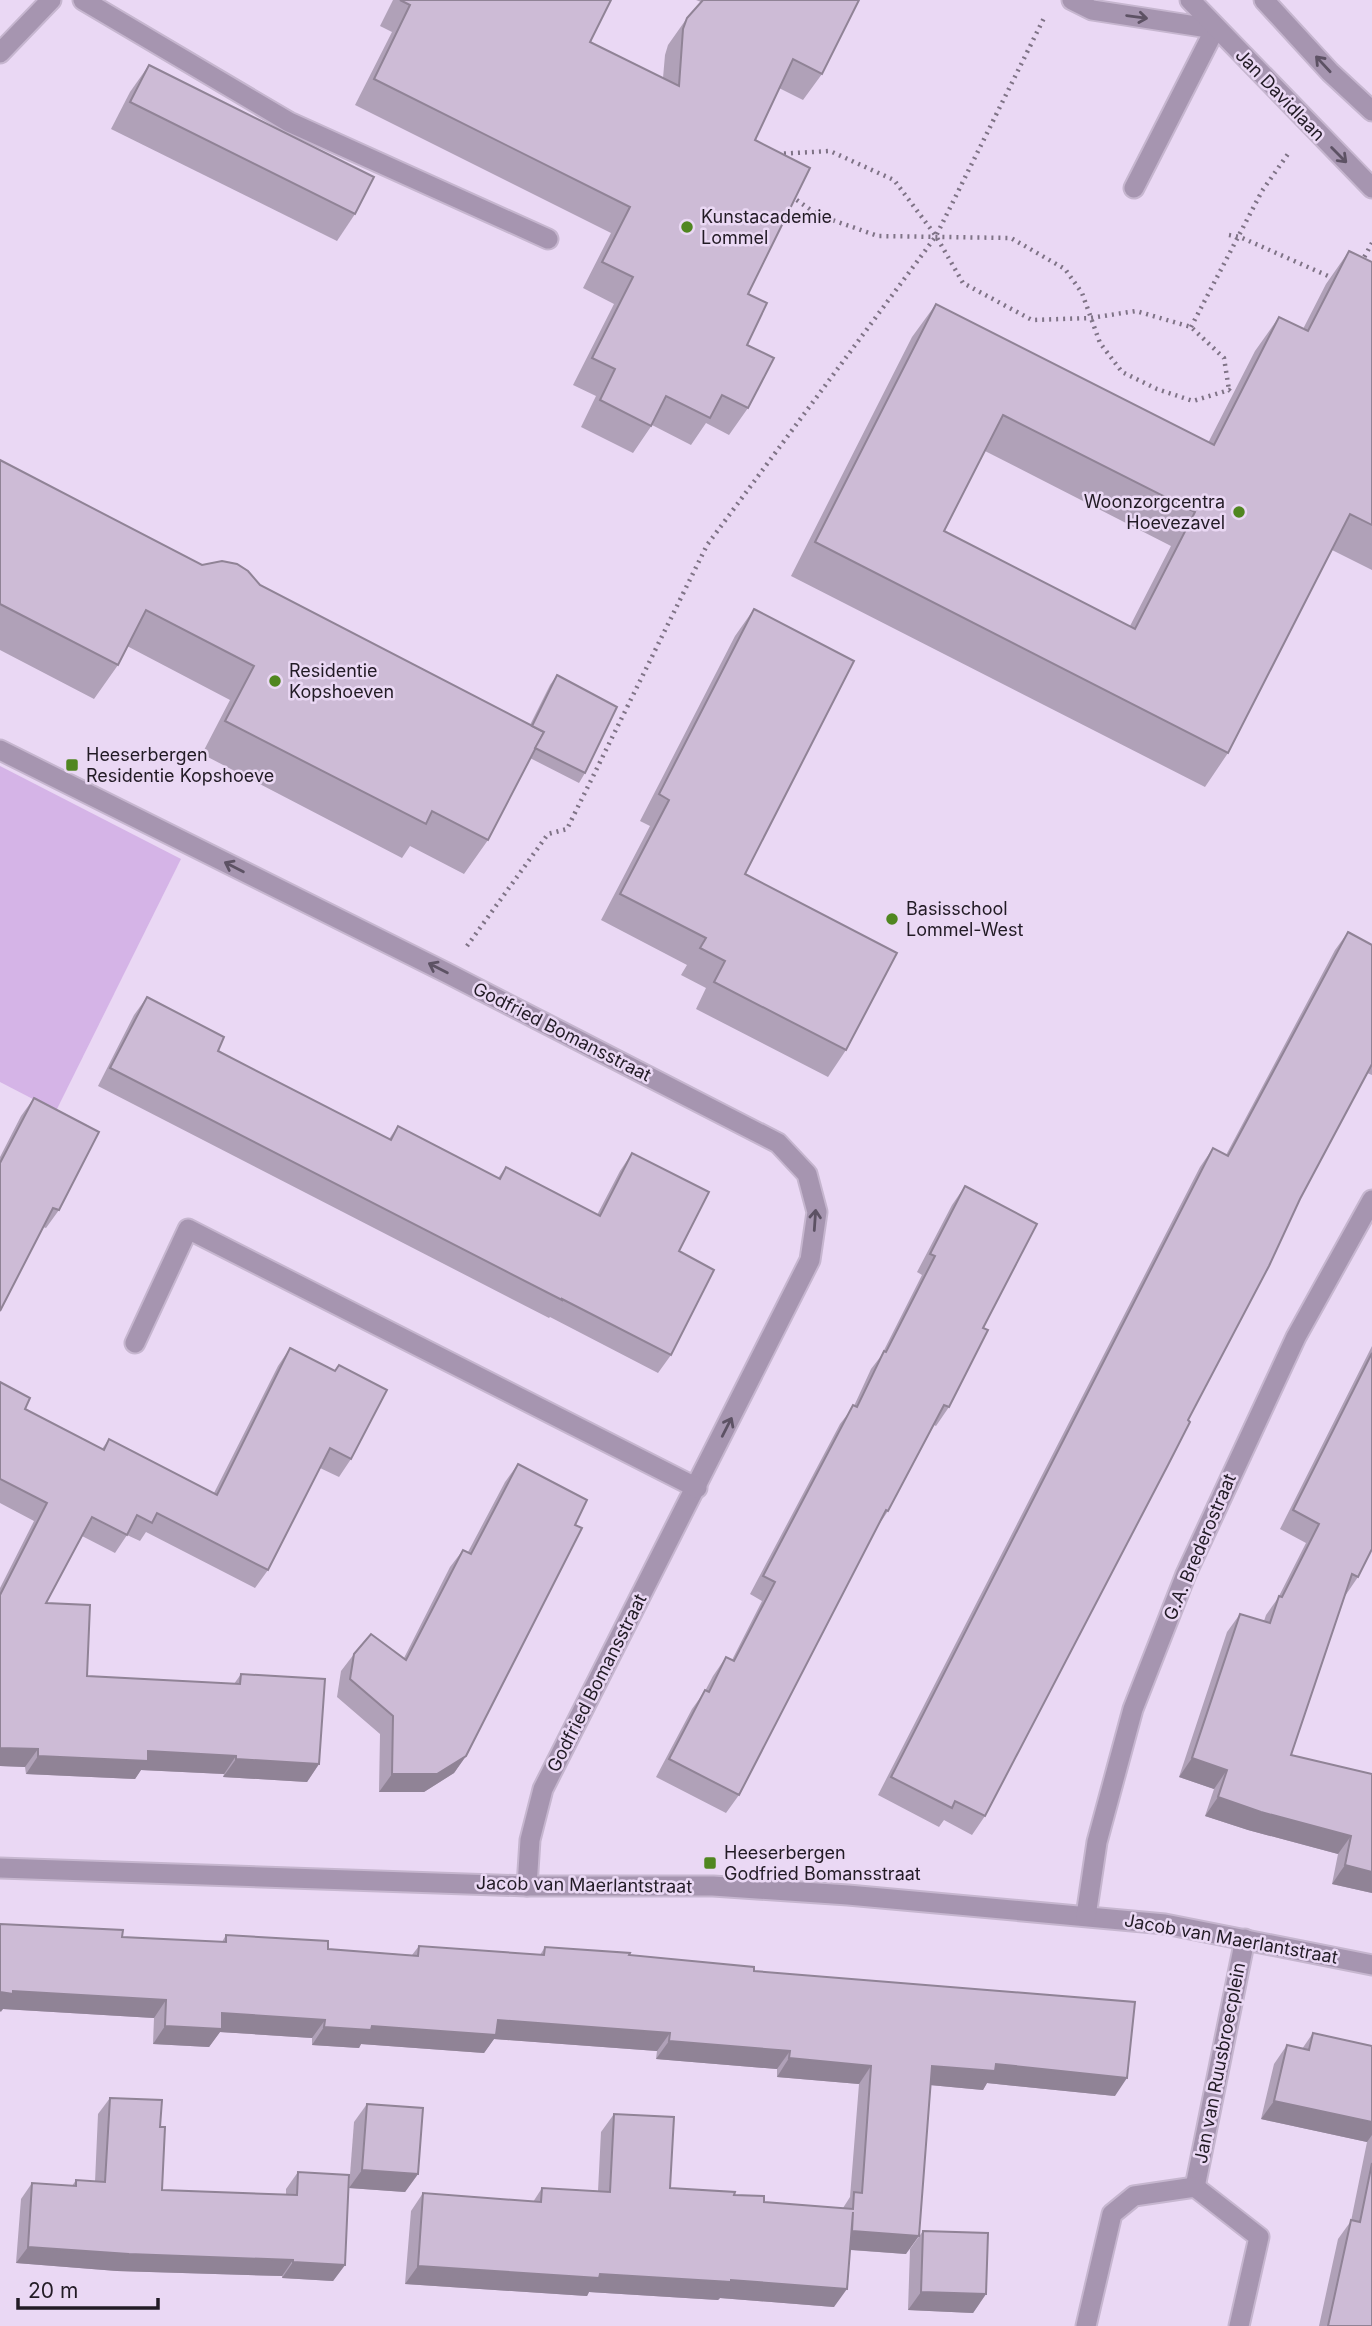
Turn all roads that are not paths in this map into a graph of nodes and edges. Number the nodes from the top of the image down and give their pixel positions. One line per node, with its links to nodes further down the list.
1 (51, 0): 7 (street)
2 (83, 0): 11 (street)
3 (1072, 0): 6 (street, one-way to 6)
4 (1190, 0): 6 (street, Jan Davidlaan)
5 (1264, 0): 8 (street, one-way to 5)
6 (1215, 29): 9 (street); 10 (street, Jan Davidlaan, one-way to 10)
7 (0, 53)
8 (1372, 111)
9 (1134, 188)
10 (1372, 188)
11 (548, 239)
12 (0, 750): 15 (street, Godfried Bomansstraat, one-way to 12)
13 (1372, 1200): 18 (street, G.A. Brederostraat)
14 (135, 1343): 15 (street)
15 (696, 1488): 17 (street, Godfried Bomansstraat)
16 (0, 1868): 17 (street, Jacob van Maerlantstraat)
17 (527, 1886): 18 (street, Jacob van Maerlantstraat)
18 (1086, 1916): 19 (street, Jacob van Maerlantstraat)
19 (1245, 1939): 20 (street, Jacob van Maerlantstraat); 21 (street, Jan van Ruusbroecplein)
20 (1372, 1965)
21 (1195, 2187): 22 (street, Jan van Ruusbroecplein); 23 (street, Jan van Ruusbroecplein)
22 (1086, 2326)
23 (1239, 2326)

